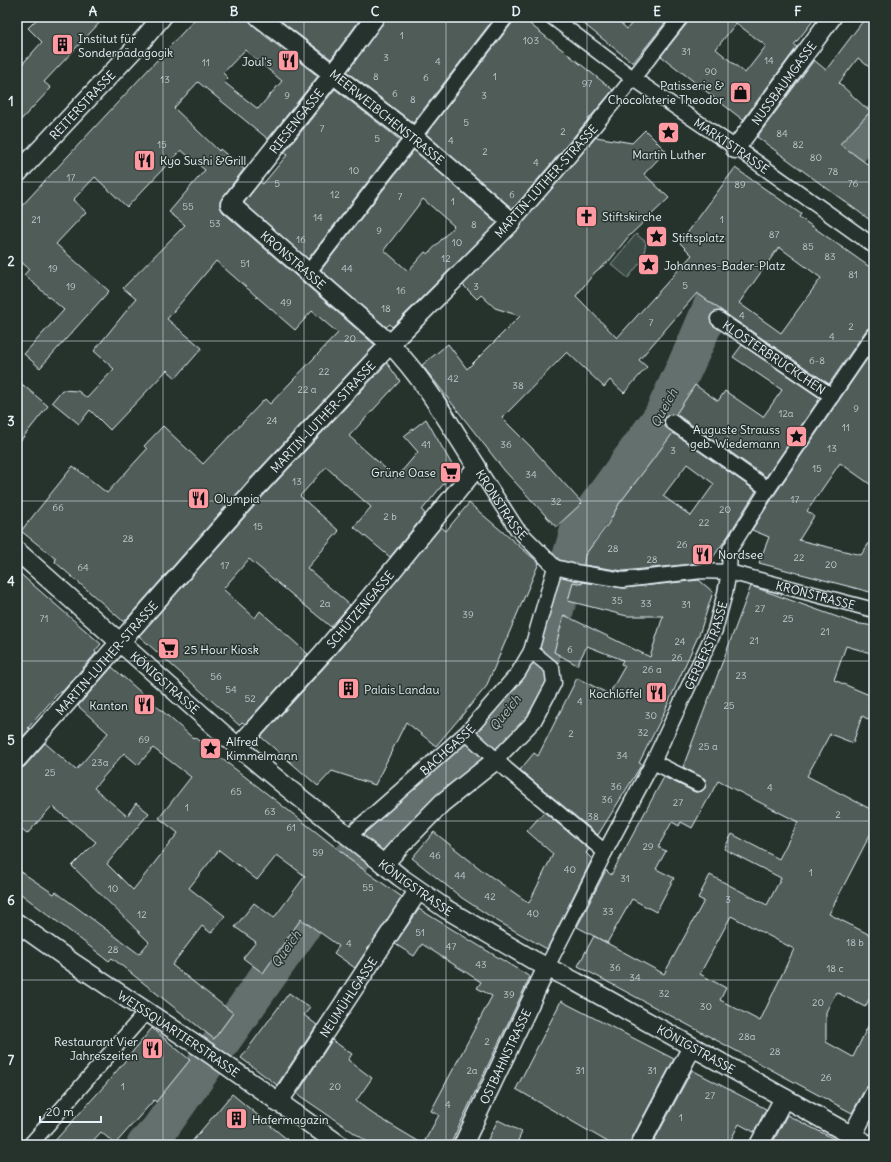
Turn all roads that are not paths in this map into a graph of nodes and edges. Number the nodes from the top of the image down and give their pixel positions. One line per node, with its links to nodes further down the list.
1 (162, 17): 12 (street, REITERSTRASSE)
2 (375, 17): 8 (street, RIESENGASSE)
3 (506, 17): 10 (street)
4 (552, 17): 9 (street, MARKTSTRASSE)
5 (681, 17): 9 (street, MARTIN-LUTHER-STRASSE)
6 (832, 17): 11 (street, NUSSBAUMGASSE)
7 (261, 18): 8 (street, MEERWEIBCHENSTRASSE)
8 (333, 74): 10 (street, MEERWEIBCHENSTRASSE); 13 (street, RIESENGASSE)
9 (634, 78): 11 (street, MARKTSTRASSE); 14 (street, MARTIN-LUTHER-STRASSE)
10 (413, 136): 14 (street, MEERWEIBCHENSTRASSE); 16 (street)
11 (735, 149): 15 (street, MARKTSTRASSE)
12 (17, 174)
13 (230, 204): 16 (street, KRONSTRASSE)
14 (512, 222): 19 (street, MARTIN-LUTHER-STRASSE)
15 (874, 246)
16 (308, 273): 19 (street, KRONSTRASSE)
17 (718, 319): 20 (street, KLOSTERBRÜCKCHEN)
18 (874, 334): 20 (street, GERBERSTRASSE)
19 (390, 344): 22 (street, KRONSTRASSE); 28 (street, MARTIN-LUTHER-STRASSE)
20 (832, 396): 23 (street, GERBERSTRASSE)
21 (672, 422): 23 (street)
22 (477, 467): 25 (street, KRONSTRASSE); 31 (street, SCHÜTZENGASSE)
23 (768, 489): 26 (street, GERBERSTRASSE)
24 (17, 551): 28 (street, KÖNIGSTRASSE)
25 (558, 568): 26 (street, KRONSTRASSE); 29 (street, BACHGASSE)
26 (729, 572): 27 (street, KRONSTRASSE); 34 (street, GERBERSTRASSE)
27 (874, 610)
28 (120, 642): 31 (street, KÖNIGSTRASSE); 32 (street, MARTIN-LUTHER-STRASSE)
29 (533, 653): 33 (street); 36 (street, BACHGASSE)
30 (471, 737): 33 (street, BACHGASSE)
31 (238, 747): 36 (street, KÖNIGSTRASSE)
32 (17, 759)
33 (496, 760): 37 (street, BACHGASSE); 38 (street)
34 (653, 762): 35 (street); 37 (street, GERBERSTRASSE)
35 (698, 784)
36 (350, 836): 38 (street, KÖNIGSTRASSE)
37 (605, 852): 41 (street, GERBERSTRASSE)
38 (380, 861): 39 (street, KÖNIGSTRASSE)
39 (418, 891): 41 (street, KÖNIGSTRASSE); 46 (street, NEUMÜHLGASSE)
40 (17, 923): 42 (street, WEISSQUARTIERSTRASSE)
41 (547, 967): 43 (street, KÖNIGSTRASSE); 50 (street, OSTBAHNSTRASSE)
42 (147, 1011): 46 (street, WEISSQUARTIERSTRASSE); 48 (street)
43 (692, 1047): 45 (street, KÖNIGSTRASSE); 51 (street)
44 (874, 1094): 47 (street)
45 (784, 1098): 47 (street, KÖNIGSTRASSE); 52 (street)
46 (278, 1103): 49 (street, WEISSQUARTIERSTRASSE)
47 (852, 1136): 53 (street, KÖNIGSTRASSE)
48 (30, 1145)
49 (340, 1145)
50 (462, 1145)
51 (640, 1145)
52 (759, 1145)
53 (869, 1145)

